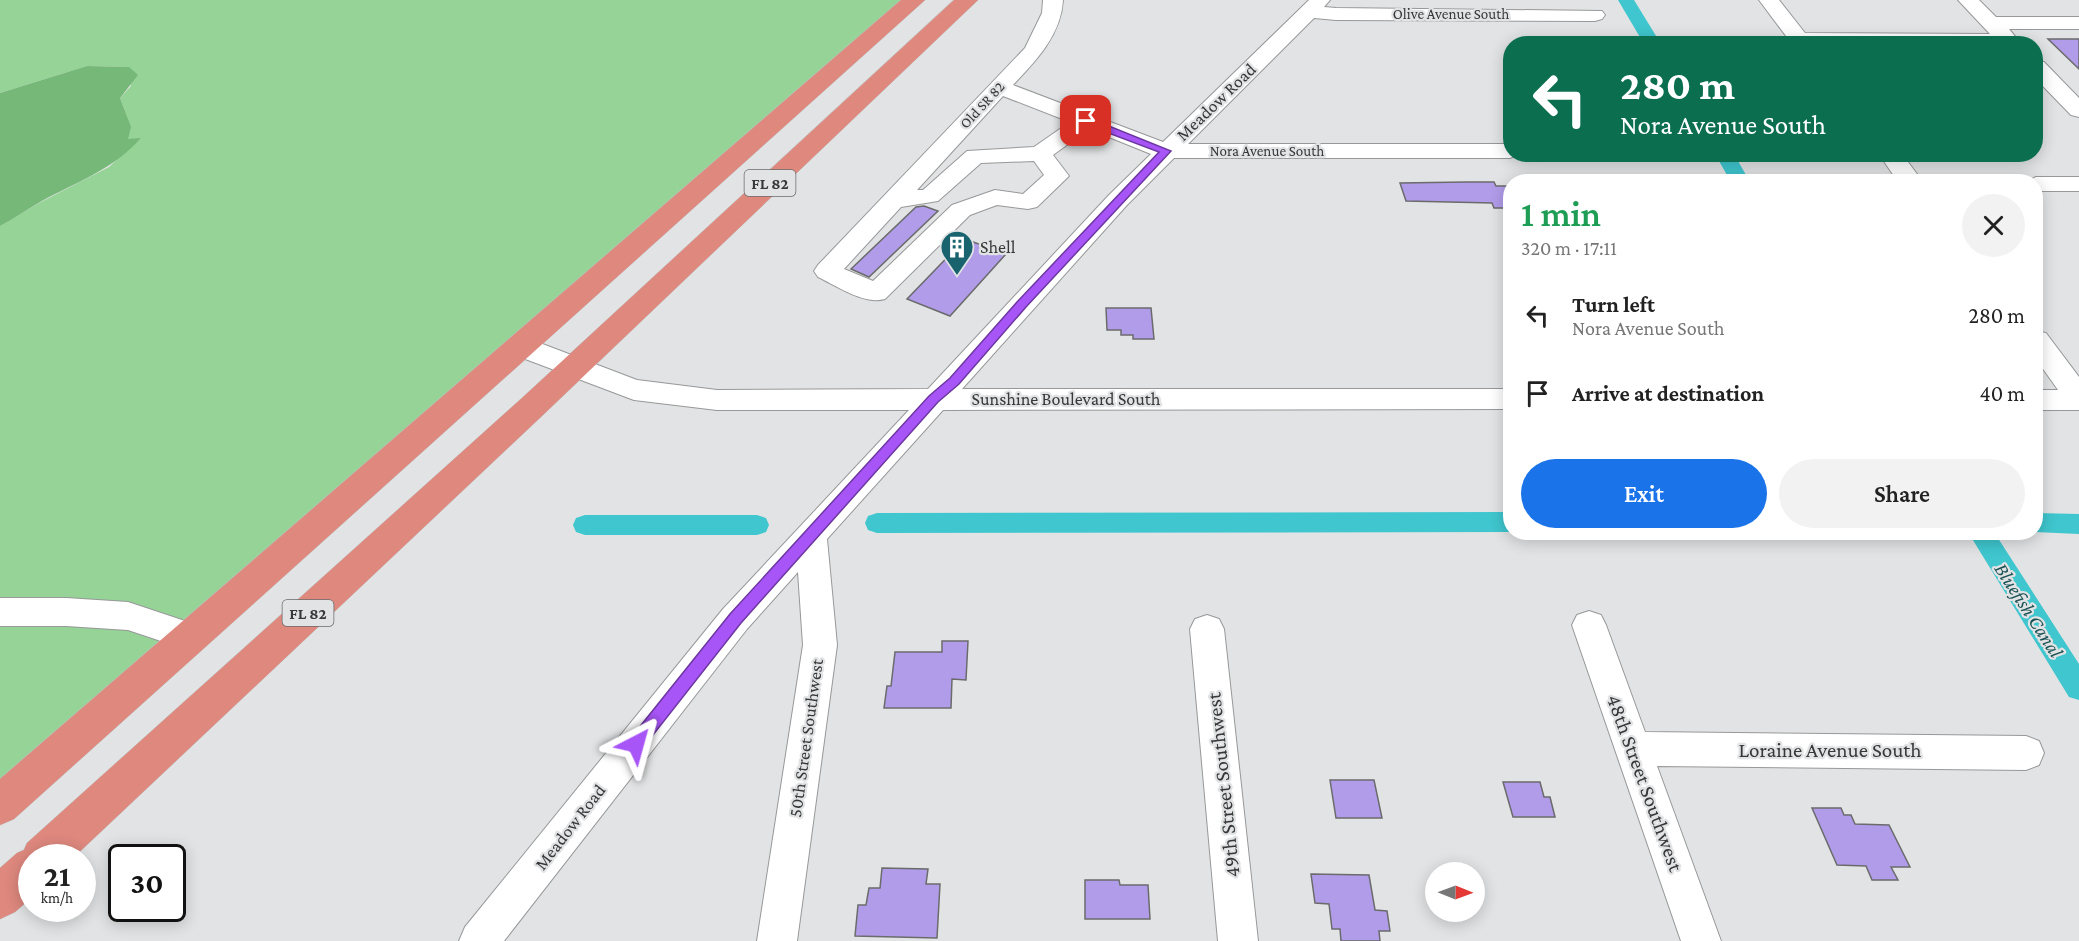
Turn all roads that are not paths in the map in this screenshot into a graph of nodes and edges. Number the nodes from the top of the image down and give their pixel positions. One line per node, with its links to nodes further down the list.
1 (914, 0): 24 (highway, FL 82)
2 (967, 0): 26 (highway, FL 82)
3 (1053, 0): 13 (street, Old SR 82)
4 (1769, 0): 10 (street)
5 (1968, 0): 8 (street)
6 (1314, 6): 7 (street, Olive Avenue South); 16 (street, Meadow Road)
7 (1595, 15)
8 (1991, 23): 9 (street); 11 (street)
9 (2079, 23)
10 (1797, 36)
11 (2004, 36)
12 (2043, 74): 14 (street)
13 (999, 87): 15 (street, Nora Avenue South); 22 (street, Old SR 82)
14 (2079, 110)
15 (1086, 121): 16 (street, Nora Avenue South); 18 (street)
16 (1165, 151): 17 (street, Nora Avenue South); 27 (street, Meadow Road)
17 (1503, 151)
18 (1040, 154): 21 (street); 23 (street)
19 (2043, 184): 20 (street)
20 (2079, 184)
21 (930, 196): 22 (street); 23 (street)
22 (894, 201): 23 (street, Old SR 82)
23 (961, 210)
24 (522, 347): 26 (street, Sunshine Boulevard South); 35 (highway, FL 82)
25 (2043, 350): 29 (street)
26 (574, 367): 27 (street, Sunshine Boulevard South); 39 (highway, FL 82)
27 (934, 399): 28 (street, Sunshine Boulevard South); 31 (street, Meadow Road)
28 (1503, 399)
29 (2079, 399): 30 (street)
30 (2043, 400)
31 (811, 535): 42 (street, Meadow Road); 43 (street, 50th Street Southwest)
32 (0, 612): 35 (street)
33 (1589, 625): 36 (street, 48th Street Southwest)
34 (1207, 629): 44 (street, 49th Street Southwest)
35 (191, 637): 38 (highway, FL 82)
36 (1635, 749): 37 (street, Loraine Avenue South); 45 (street, 48th Street Southwest)
37 (2026, 753)
38 (0, 805)
39 (57, 844)
40 (18, 881): 41 (highway)
41 (0, 897)
42 (480, 941)
43 (777, 941)
44 (1238, 941)
45 (1701, 941)

